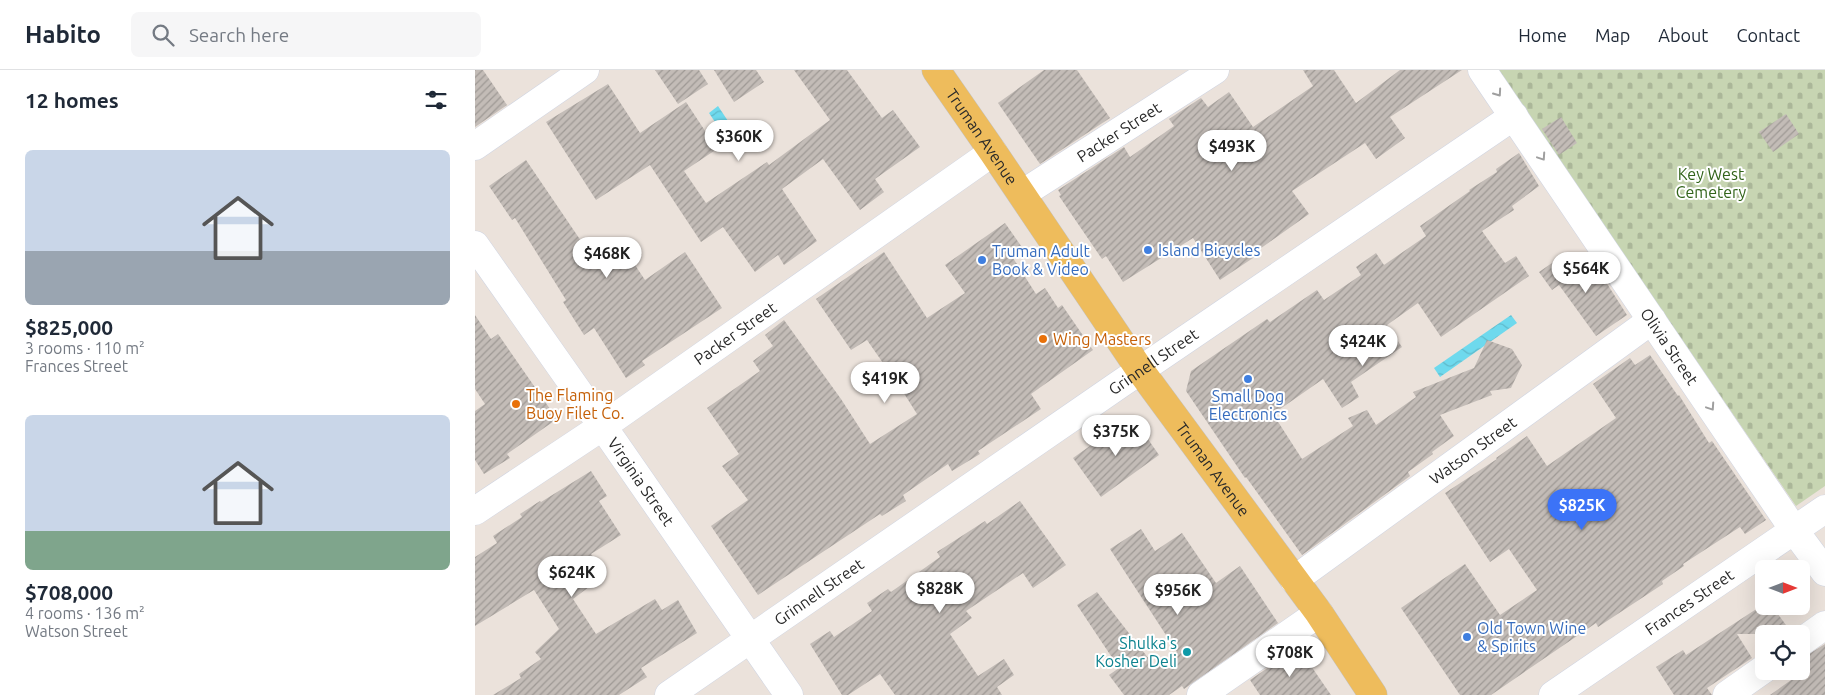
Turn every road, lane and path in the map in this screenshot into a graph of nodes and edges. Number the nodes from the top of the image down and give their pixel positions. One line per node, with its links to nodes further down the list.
1 (585, 70): 6 (street)
2 (935, 70): 7 (main road, Truman Avenue)
3 (1215, 70): 8 (street, Packer Street)
4 (1482, 70): 5 (street, Olivia Street, one-way to 5)
5 (1514, 116): 10 (street, Olivia Street, one-way to 10); 11 (street, Grinnell Street)
6 (475, 146)
7 (993, 152): 8 (main road, Truman Avenue); 12 (street, Packer Street)
8 (1022, 194): 11 (main road, Truman Avenue)
9 (475, 245): 12 (street, Virginia Street)
10 (1652, 320): 15 (street, Olivia Street, one-way to 15); 17 (street, Watson Street)
11 (1141, 370): 17 (main road, Truman Avenue); 21 (street, Grinnell Street)
12 (603, 426): 14 (street, Packer Street); 21 (street, Virginia Street)
13 (1825, 509): 15 (street, Frances Street)
14 (475, 511)
15 (1794, 530): 16 (street, Olivia Street); 27 (street, Frances Street)
16 (1825, 572)
17 (1294, 580): 18 (main road, Truman Avenue)
18 (1319, 613): 25 (street); 26 (main road, Truman Avenue)
19 (1825, 625): 20 (street)
20 (1810, 636)
21 (751, 639): 23 (street, Grinnell Street); 24 (street, Virginia Street)
22 (1755, 675): 28 (street)
23 (669, 695)
24 (789, 695)
25 (1201, 695)
26 (1373, 695)
27 (1553, 695)
28 (1727, 695)

